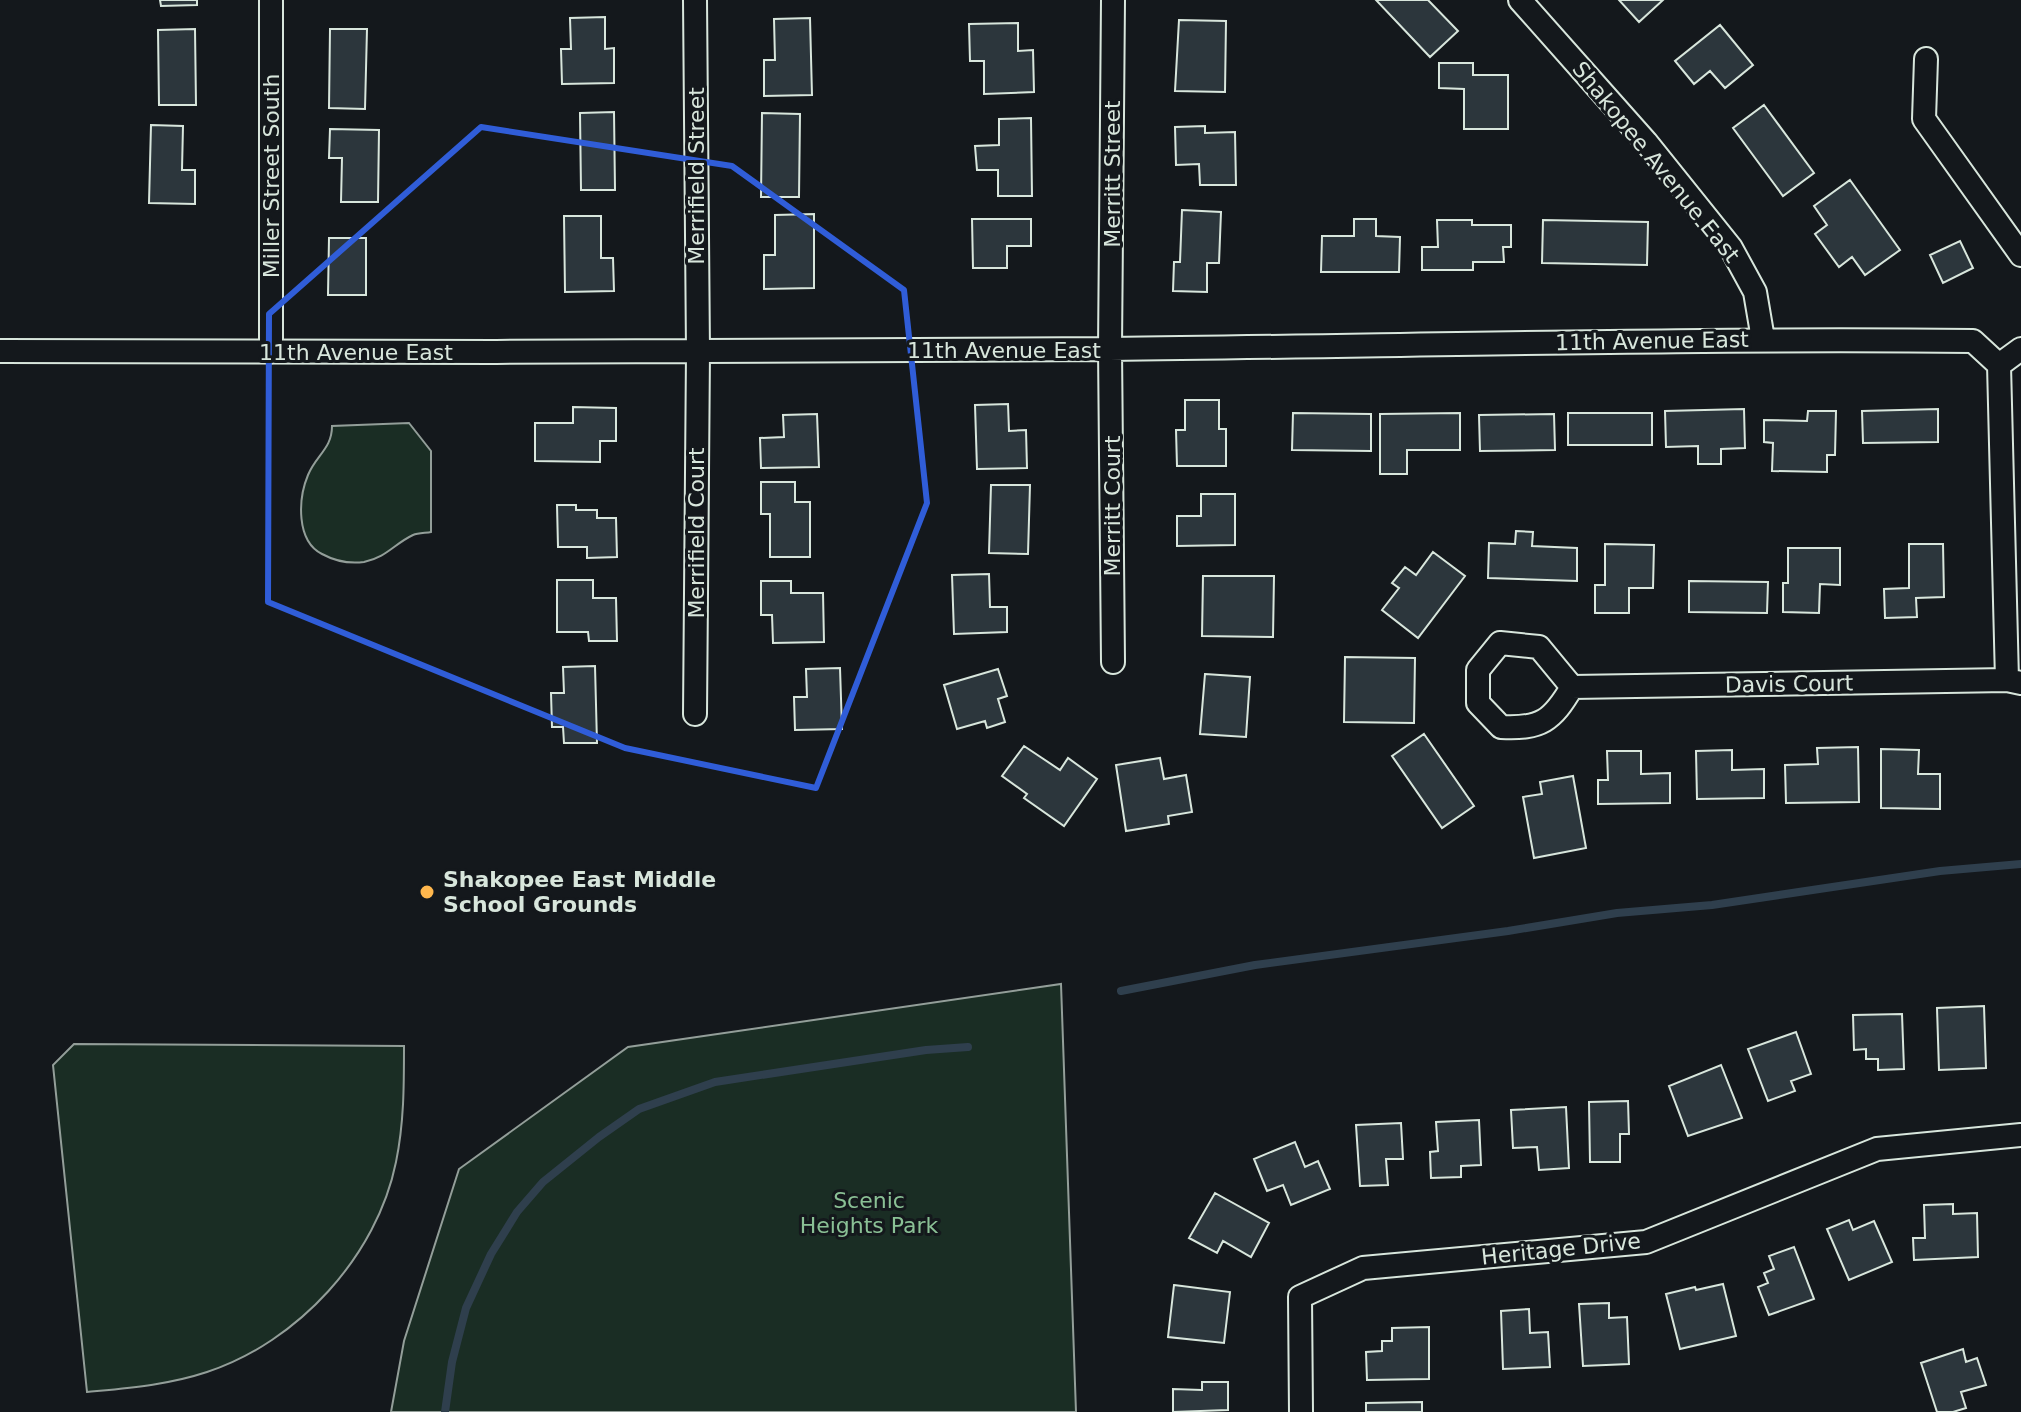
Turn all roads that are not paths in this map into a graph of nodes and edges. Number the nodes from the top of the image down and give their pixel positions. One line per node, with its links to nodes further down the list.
1 (271, 0): 11 (street, Miller Street South)
2 (695, 0): 12 (street, Merrifield Street)
3 (1113, 0): 8 (street, Merritt Street)
4 (1520, 0): 7 (street, Shakopee Avenue East)
5 (1926, 59): 6 (street)
6 (2021, 255)
7 (1763, 339): 8 (street, 11th Avenue East); 13 (street, 11th Avenue East)
8 (1110, 349): 12 (street, 11th Avenue East); 15 (street, Merritt Court)
9 (2021, 349): 13 (street)
10 (0, 351): 11 (street, 11th Avenue East)
11 (271, 352): 12 (street, 11th Avenue East)
12 (698, 352): 18 (street, Merrifield Court)
13 (1999, 365): 14 (street)
14 (2014, 611): 16 (street)
15 (1113, 662)
16 (2014, 682): 17 (street, Davis Court)
17 (1572, 687): 17 (street)
18 (695, 714)
19 (2021, 1135): 20 (street, Heritage Drive)
20 (1301, 1412)

